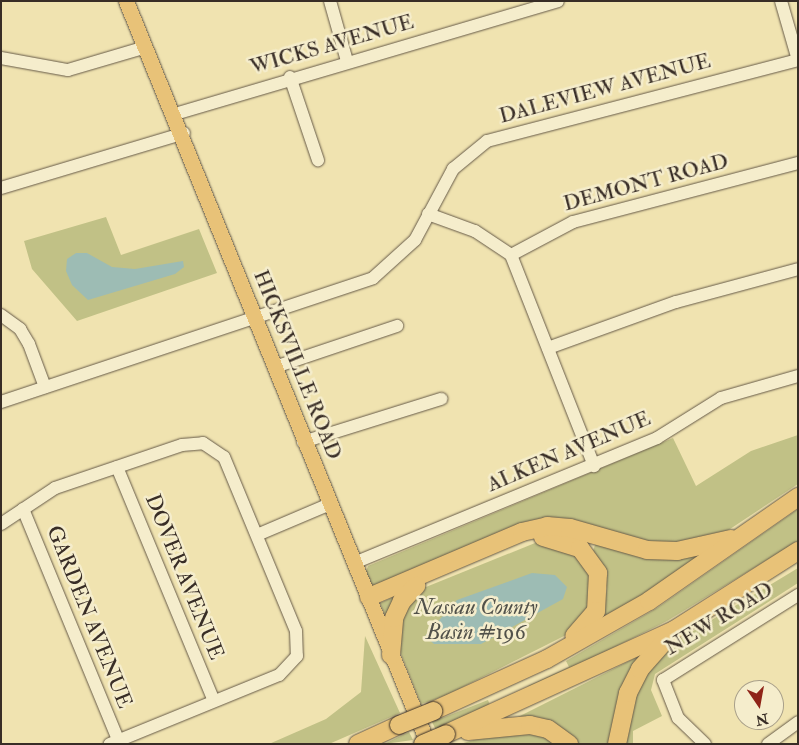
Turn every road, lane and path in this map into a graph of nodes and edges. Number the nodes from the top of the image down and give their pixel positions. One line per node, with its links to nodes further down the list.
1 (126, 1): 5 (main road, HICKSVILLE ROAD)
2 (330, 1): 8 (street)
3 (558, 1): 8 (street, WICKS AVENUE)
4 (781, 1): 7 (street)
5 (146, 47): 6 (street); 10 (main road, HICKSVILLE ROAD)
6 (1, 58)
7 (798, 60): 15 (street, DALEVIEW AVENUE)
8 (347, 61): 9 (street, WICKS AVENUE)
9 (290, 77): 10 (street, WICKS AVENUE); 12 (street)
10 (175, 114): 11 (main road, HICKSVILLE ROAD)
11 (184, 133): 14 (street); 18 (main road, HICKSVILLE ROAD)
12 (318, 160)
13 (798, 163): 16 (street, DEMONT ROAD)
14 (1, 188)
15 (428, 214): 16 (street); 18 (street, DALEVIEW AVENUE)
16 (511, 256): 21 (street)
17 (798, 269): 21 (street)
18 (254, 314): 22 (main road, HICKSVILLE ROAD); 24 (street, DALEVIEW AVENUE)
19 (1, 315): 24 (street)
20 (398, 326): 22 (street)
21 (548, 348): 28 (street)
22 (274, 367): 27 (main road, HICKSVILLE ROAD)
23 (798, 376): 28 (street, ALKEN AVENUE)
24 (45, 387): 26 (street, DALEVIEW AVENUE)
25 (441, 400): 27 (street)
26 (1, 402)
27 (303, 442): 31 (main road, HICKSVILLE ROAD)
28 (594, 466): 37 (street, ALKEN AVENUE)
29 (117, 467): 32 (street); 34 (street); 44 (street, DOVER AVENUE)
30 (798, 497): 35 (highway)
31 (330, 504): 34 (street); 37 (main road, HICKSVILLE ROAD)
32 (22, 509): 33 (street); 47 (street, GARDEN AVENUE)
33 (1, 524)
34 (257, 535): 44 (street)
35 (739, 537): 40 (highway); 43 (highway)
36 (798, 551): 41 (highway)
37 (354, 563): 40 (main road, HICKSVILLE ROAD)
38 (416, 586): 40 (highway); 42 (highway); 43 (highway)
39 (798, 594): 53 (street, NEW ROAD)
40 (370, 600): 42 (main road, HICKSVILLE ROAD)
41 (674, 630): 46 (highway); 52 (highway)
42 (391, 655): 50 (main road, HICKSVILLE ROAD)
43 (547, 660): 48 (highway, bridge)
44 (214, 701): 47 (street)
45 (798, 722): 54 (street)
46 (446, 734): 49 (highway, bridge); 51 (highway)
47 (114, 742)
48 (358, 744)
49 (423, 744)
50 (428, 744)
51 (569, 744)
52 (617, 744)
53 (705, 744)
54 (768, 744)

